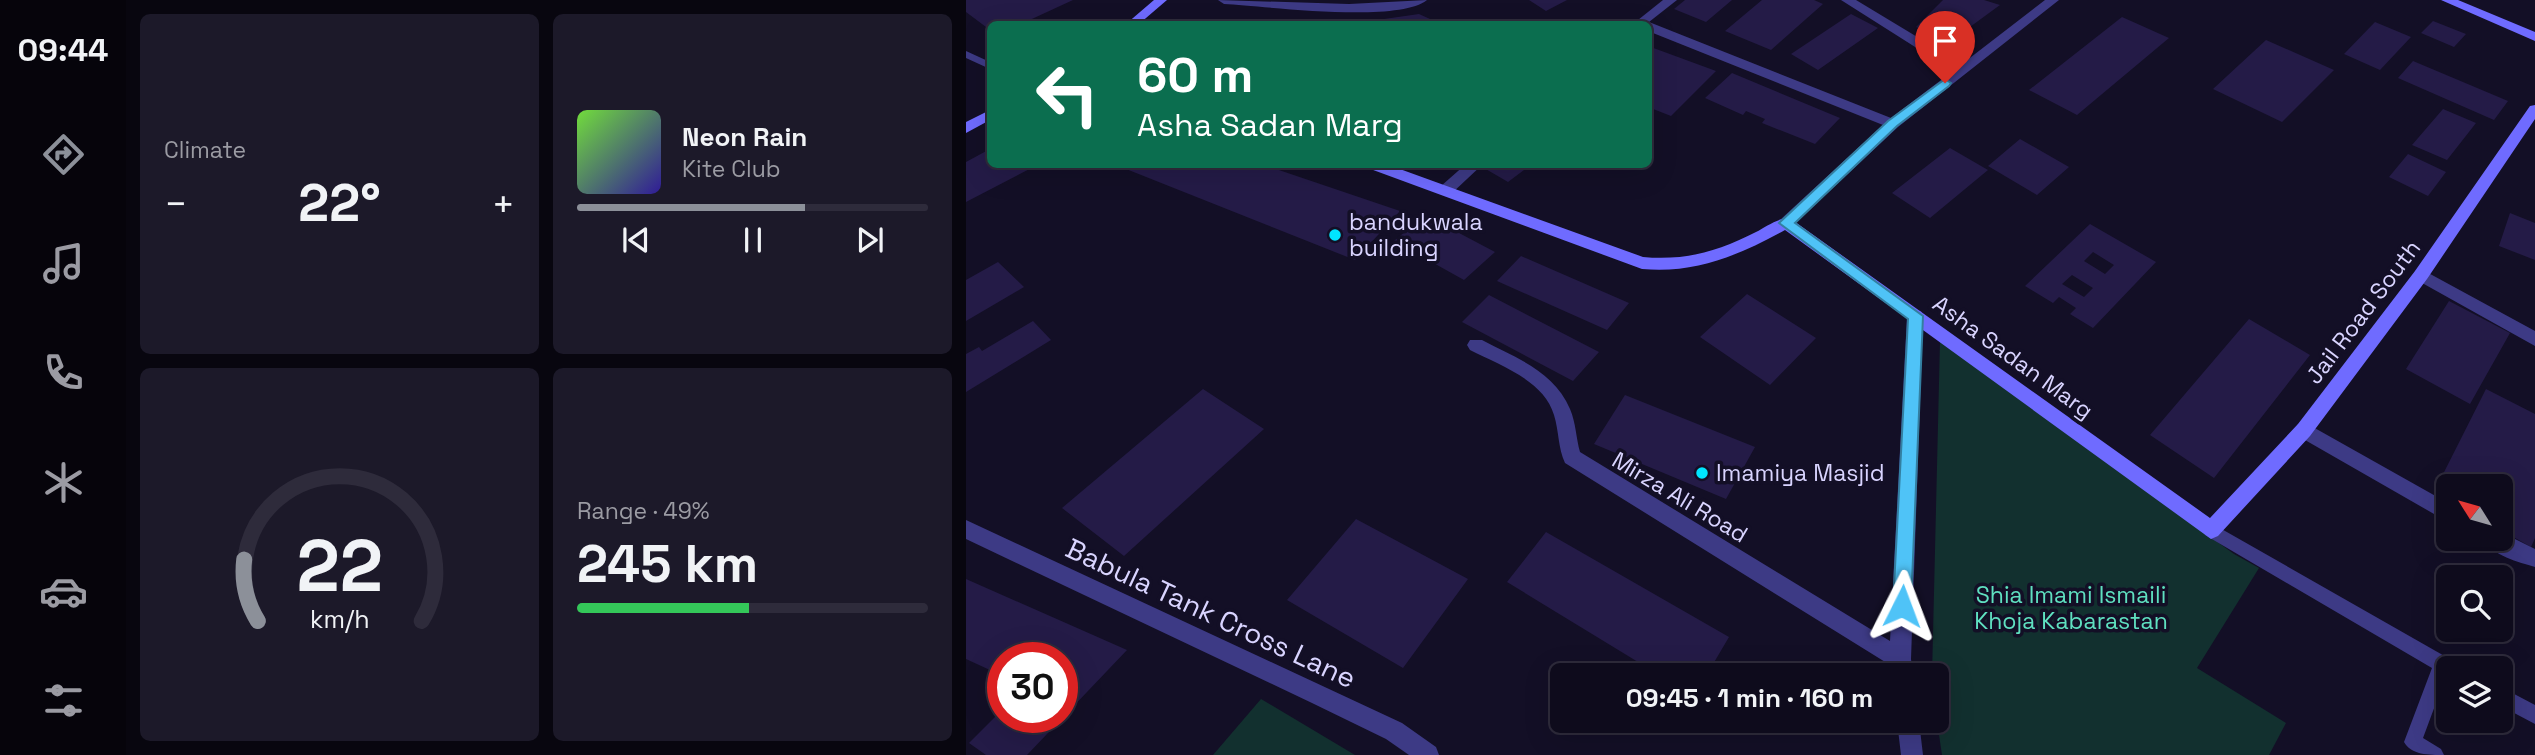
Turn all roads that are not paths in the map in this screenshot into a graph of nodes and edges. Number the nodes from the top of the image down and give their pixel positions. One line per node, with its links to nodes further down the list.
1 (1161, 0): 9 (street)
2 (1224, 0): 3 (street)
3 (1421, 0)
4 (1671, 0): 10 (street)
5 (1847, 0): 8 (street)
6 (2053, 0): 15 (street)
7 (2447, 0): 12 (street)
8 (1863, 4): 15 (street)
9 (1136, 21)
10 (1647, 21)
11 (1652, 27): 18 (street)
12 (2535, 37)
13 (966, 54): 14 (lane)
14 (987, 64)
15 (1962, 70): 18 (street)
16 (2535, 109): 24 (street, Jail Road South)
17 (987, 116): 19 (street)
18 (1892, 124): 23 (street)
19 (966, 128)
20 (1382, 168): 22 (street)
21 (1471, 168): 22 (street)
22 (1446, 190): 23 (street)
23 (1786, 223): 25 (street, Asha Sadan Marg)
24 (2421, 275): 26 (street); 28 (street, Jail Road South)
25 (1915, 316): 31 (street, Asha Sadan Marg); 36 (street)
26 (2535, 339)
27 (1476, 345): 35 (street, Mirza Ali Road)
28 (2304, 429): 29 (street); 31 (street, Jail Road South)
29 (2436, 506)
30 (966, 529): 41 (street, Babula Tank Cross Lane)
31 (2211, 530): 34 (lane)
32 (2513, 550): 33 (street)
33 (2535, 558)
34 (2436, 660)
35 (1895, 663)
36 (1901, 663)
37 (2436, 689): 43 (lane)
38 (2513, 703): 39 (lane)
39 (2535, 715)
40 (1909, 733): 42 (street)
41 (1428, 755)
42 (1912, 755)
43 (2435, 755)

